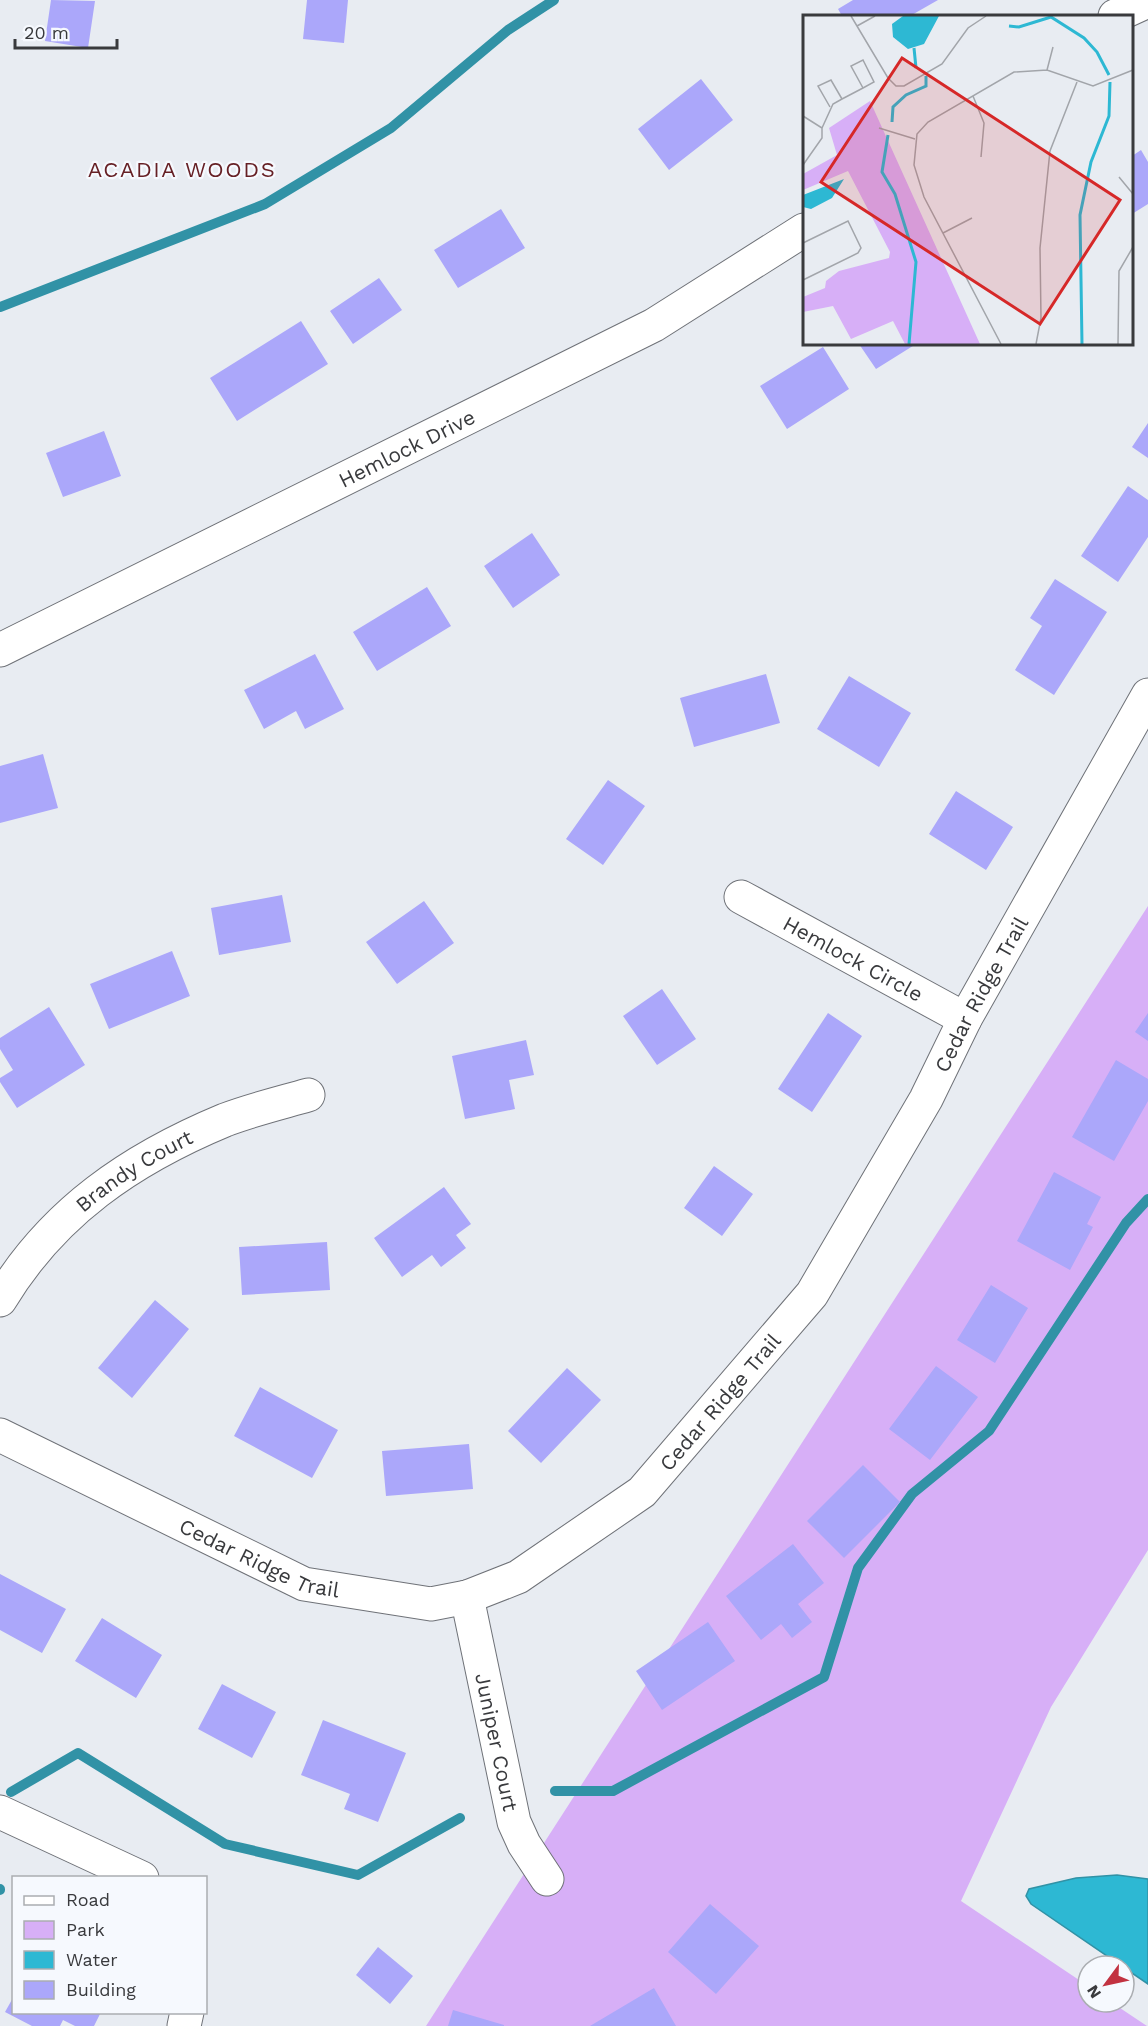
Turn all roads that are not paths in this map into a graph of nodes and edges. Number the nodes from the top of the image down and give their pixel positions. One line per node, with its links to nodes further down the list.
1 (1148, 1): 2 (street)
2 (1117, 15)
3 (803, 231): 4 (street, Hemlock Drive)
4 (0, 650)
5 (1148, 695): 7 (street, Cedar Ridge Trail)
6 (741, 897): 7 (street, Hemlock Circle)
7 (965, 1019): 11 (street, Cedar Ridge Trail)
8 (308, 1095): 9 (street, Brandy Court)
9 (0, 1300)
10 (0, 1435): 11 (street, Cedar Ridge Trail)
11 (467, 1597): 14 (street, Juniper Court)
12 (0, 1812): 13 (street)
13 (138, 1876)
14 (547, 1879)

